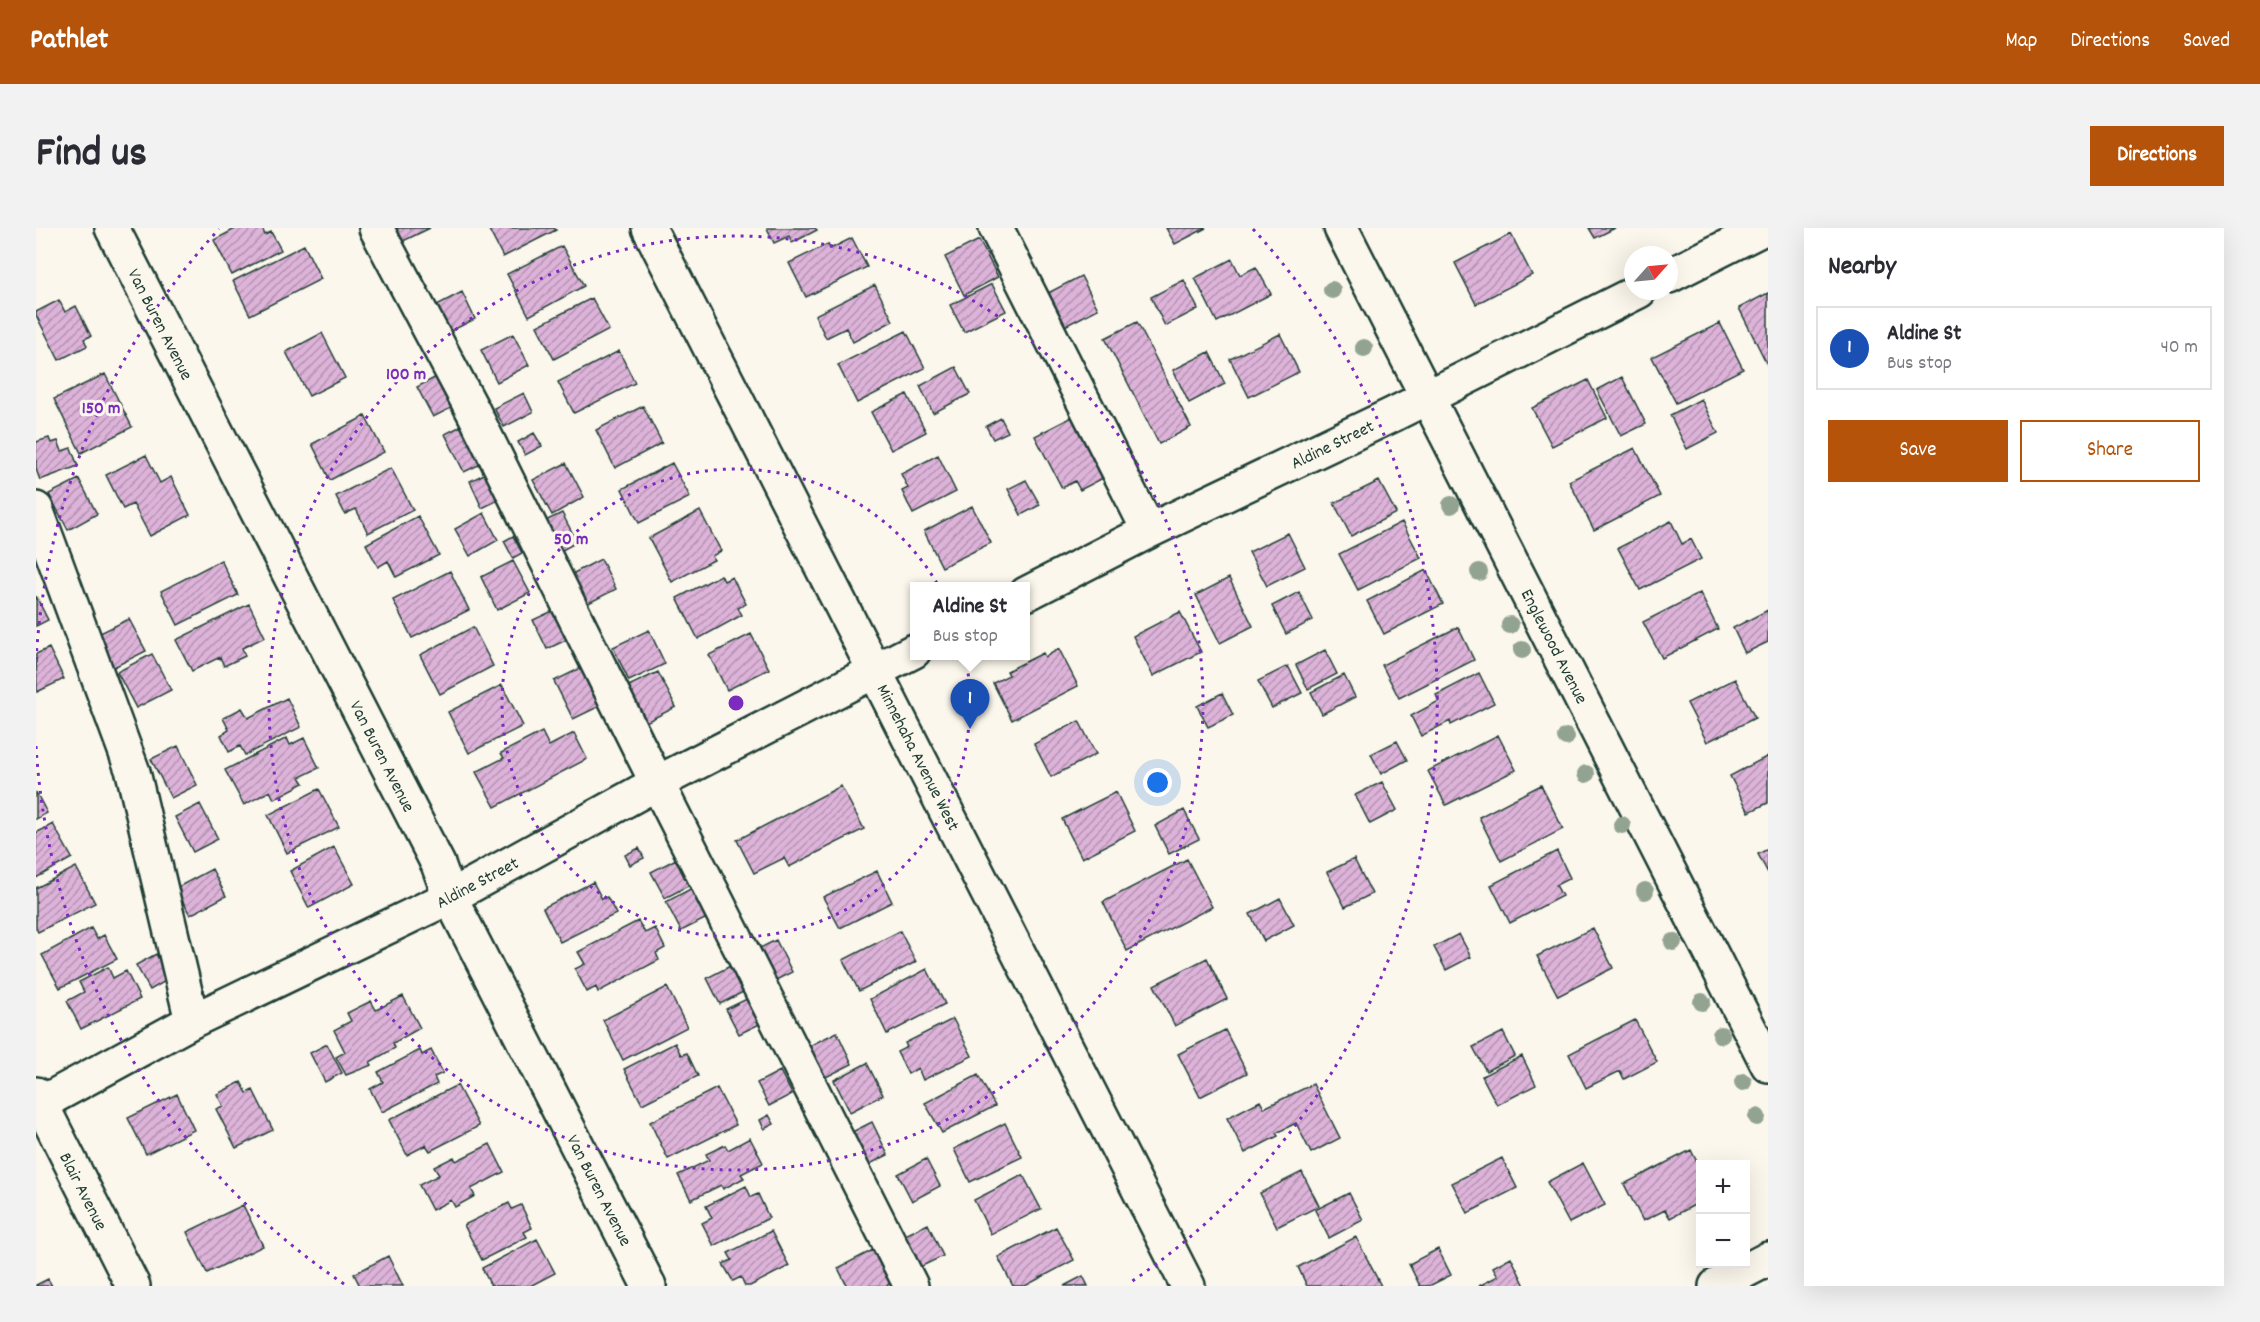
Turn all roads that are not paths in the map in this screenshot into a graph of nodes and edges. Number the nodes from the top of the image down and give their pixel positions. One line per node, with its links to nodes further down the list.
1 (112, 228): 16 (street, Van Buren Avenue)
2 (376, 228): 15 (street)
3 (649, 228): 14 (street, Minnehaha Avenue West)
4 (996, 228): 11 (street)
5 (1341, 228): 9 (street, Englewood Avenue)
6 (1764, 228): 7 (street)
7 (1678, 271)
8 (1624, 298): 9 (street, Aldine Street)
9 (1427, 397): 11 (street, Aldine Street); 18 (street, Englewood Avenue)
10 (36, 509): 17 (street)
11 (1149, 531): 12 (street, Aldine Street)
12 (1030, 592)
13 (910, 654): 14 (street, Aldine Street)
14 (875, 672): 15 (street, Aldine Street); 24 (street, Minnehaha Avenue West)
15 (657, 783): 16 (street, Aldine Street); 23 (street)
16 (450, 897): 17 (street, Aldine Street); 22 (street, Van Buren Avenue)
17 (192, 1021): 19 (street, Aldine Street)
18 (1768, 1065)
19 (38, 1101): 21 (street, Blair Avenue)
20 (1768, 1259): 25 (street)
21 (133, 1286)
22 (649, 1286)
23 (911, 1286)
24 (1188, 1286)
25 (1716, 1286)

